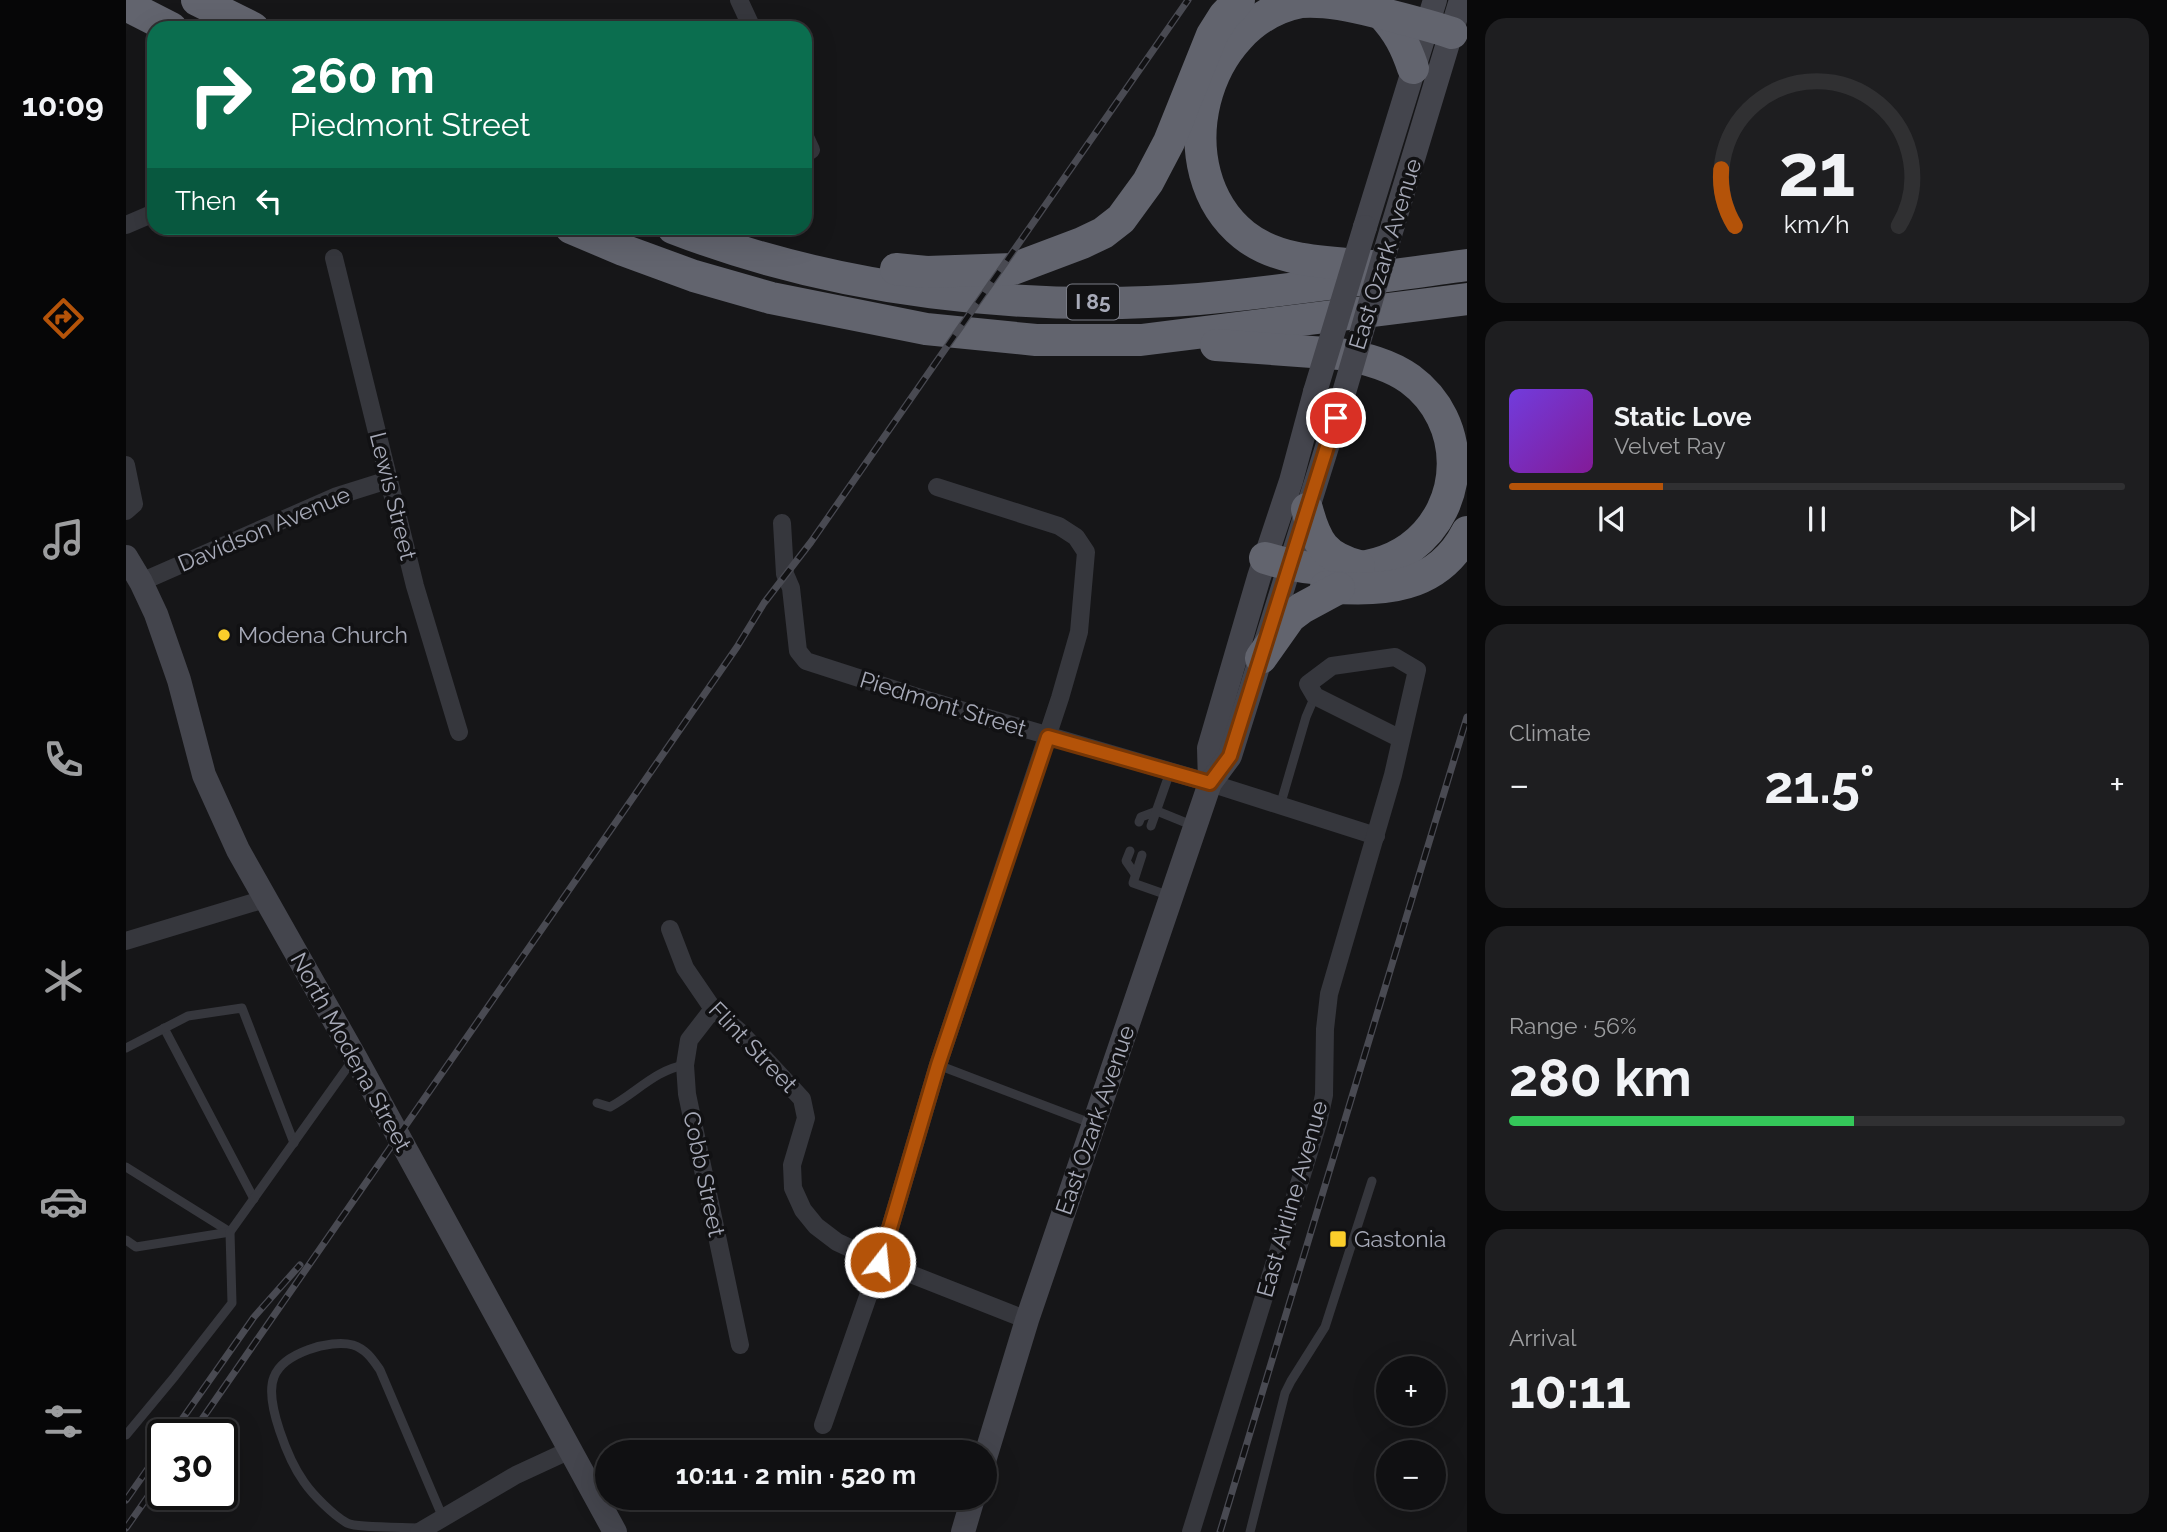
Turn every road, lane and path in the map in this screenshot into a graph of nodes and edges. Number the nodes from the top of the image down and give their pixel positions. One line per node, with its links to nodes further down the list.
1 (197, 0): 8 (highway)
2 (739, 0): 9 (street)
3 (1240, 0): 16 (highway)
4 (126, 5): 7 (highway)
5 (1382, 14): 6 (highway); 10 (highway); 18 (highway)
6 (1443, 15): 10 (main road, East Ozark Avenue); 24 (main road, East Ozark Avenue, bridge)
7 (157, 21)
8 (239, 21)
9 (749, 21)
10 (1413, 68): 30 (main road, East Ozark Avenue, bridge)
11 (147, 216): 12 (street)
12 (126, 225)
13 (588, 235): 20 (highway, I 85)
14 (695, 235): 16 (highway, I 85)
15 (334, 258): 22 (street, Lewis Street)
16 (766, 258): 18 (highway, I 85)
17 (1467, 265): 18 (highway, I 85)
18 (1422, 271)
19 (1467, 299): 20 (highway, I 85)
20 (1141, 340): 29 (highway)
21 (126, 465): 25 (street)
22 (388, 480): 31 (street, Davidson Avenue); 35 (street, Lewis Street)
23 (937, 487): 36 (street)
24 (1307, 509): 29 (highway); 30 (main road, East Ozark Avenue)
25 (126, 511)
26 (782, 523): 36 (street, Piedmont Street)
27 (1467, 532): 32 (highway)
28 (126, 557): 31 (main road, North Modena Street)
29 (1363, 567): 30 (highway)
30 (1275, 571): 32 (highway); 33 (main road, East Ozark Avenue); 39 (main road, East Ozark Avenue)
31 (141, 582): 50 (main road, North Modena Street)
32 (1339, 588): 33 (highway)
33 (1261, 658): 39 (main road, East Ozark Avenue)
34 (1315, 696): 37 (street); 37 (street, East Airline Avenue); 40 (lane)
35 (458, 732)
36 (1048, 737): 38 (street, Piedmont Street); 58 (street)
37 (1401, 740): 45 (street, East Airline Avenue)
38 (1170, 772): 39 (street, Piedmont Street); 41 (lane)
39 (1210, 783): 40 (street, Piedmont Street); 44 (main road, East Ozark Avenue)
40 (1280, 806): 45 (street, Piedmont Street)
41 (1157, 811): 42 (lane); 43 (lane); 44 (lane)
42 (1139, 822)
43 (1151, 826)
44 (1196, 826): 49 (main road, East Ozark Avenue)
45 (1376, 836): 79 (street, East Airline Avenue)
46 (1130, 851): 48 (lane)
47 (1142, 855): 48 (lane)
48 (1135, 874): 49 (lane)
49 (1172, 897): 60 (main road, East Ozark Avenue)
50 (265, 899): 52 (street); 56 (main road, North Modena Street)
51 (670, 929): 53 (street, Flint Street)
52 (126, 941)
53 (713, 1009): 57 (street, Cobb Street); 67 (street, Flint Street)
54 (164, 1028): 55 (lane); 61 (lane); 64 (lane)
55 (126, 1048)
56 (355, 1057): 61 (lane); 73 (main road, North Modena Street)
57 (685, 1065): 59 (lane); 69 (street, Cobb Street)
58 (938, 1065): 60 (lane); 67 (street)
59 (597, 1103)
60 (1093, 1124): 68 (main road, East Ozark Avenue)
61 (294, 1143): 64 (lane)
62 (126, 1167): 65 (lane)
63 (1372, 1181): 80 (lane)
64 (254, 1199): 65 (lane)
65 (230, 1232): 66 (lane); 71 (lane)
66 (126, 1240)
67 (880, 1262): 68 (street, Flint Street); 70 (street)
68 (1027, 1321): 72 (main road, East Ozark Avenue)
69 (740, 1345)
70 (823, 1425)
71 (126, 1434)
72 (991, 1440)
73 (570, 1450): 75 (street); 77 (main road, North Modena Street)
74 (969, 1510): 78 (main road)
75 (444, 1518): 76 (street); 76 (lane)
76 (423, 1530)
77 (615, 1532)
78 (963, 1532)
79 (1191, 1532)
80 (1250, 1532)

